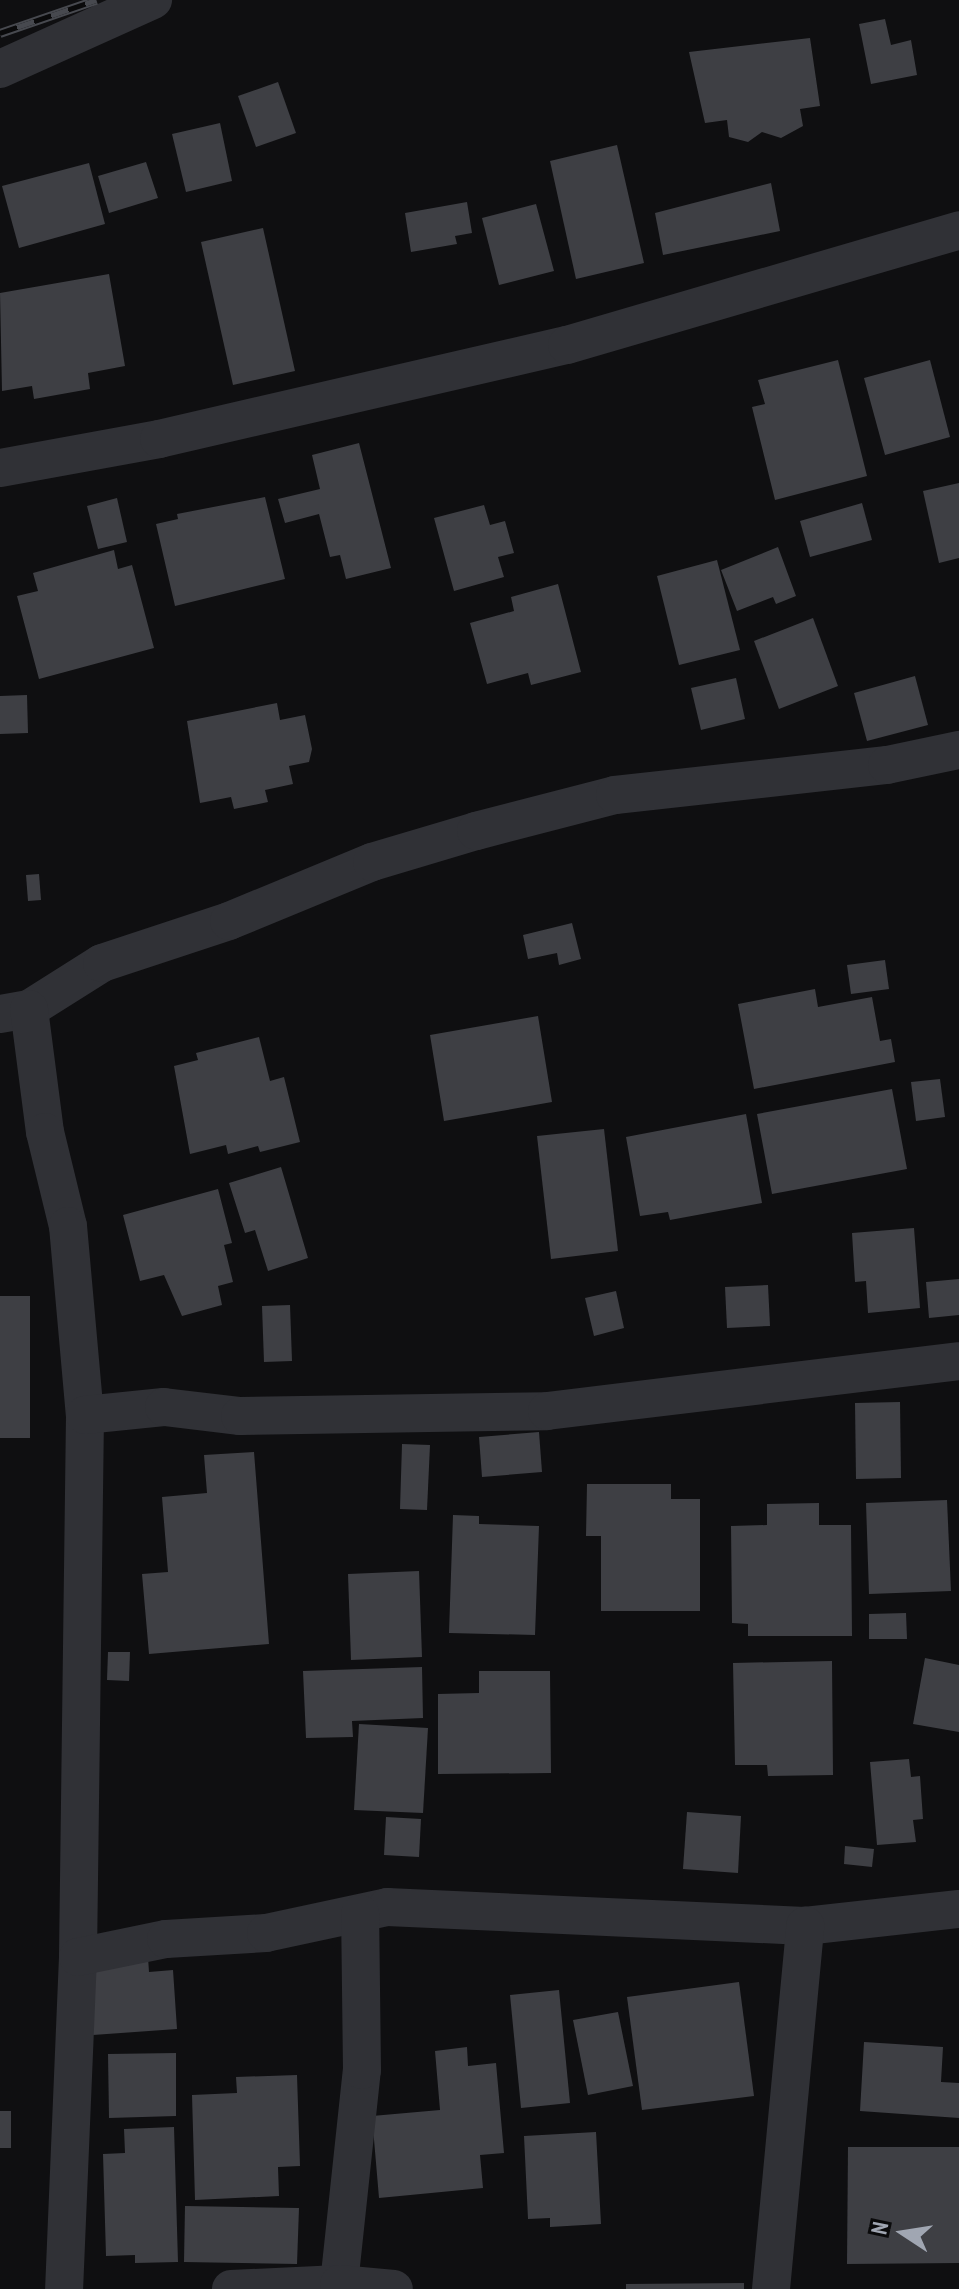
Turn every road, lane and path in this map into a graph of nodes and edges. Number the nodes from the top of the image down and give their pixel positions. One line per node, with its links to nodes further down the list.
1 (153, 0): 2 (street)
2 (0, 69)
3 (959, 230): 4 (street)
4 (0, 468)
5 (959, 750): 6 (street)
6 (15, 1012): 8 (street)
7 (959, 1361): 8 (street)
8 (85, 1415): 12 (street)
9 (959, 1909): 11 (street)
10 (360, 1914): 11 (street); 12 (street); 13 (street)
11 (805, 1926): 17 (street)
12 (78, 1957): 14 (street)
13 (339, 2284): 15 (street); 16 (street)
14 (64, 2289)
15 (231, 2289)
16 (394, 2289)
17 (771, 2289)

